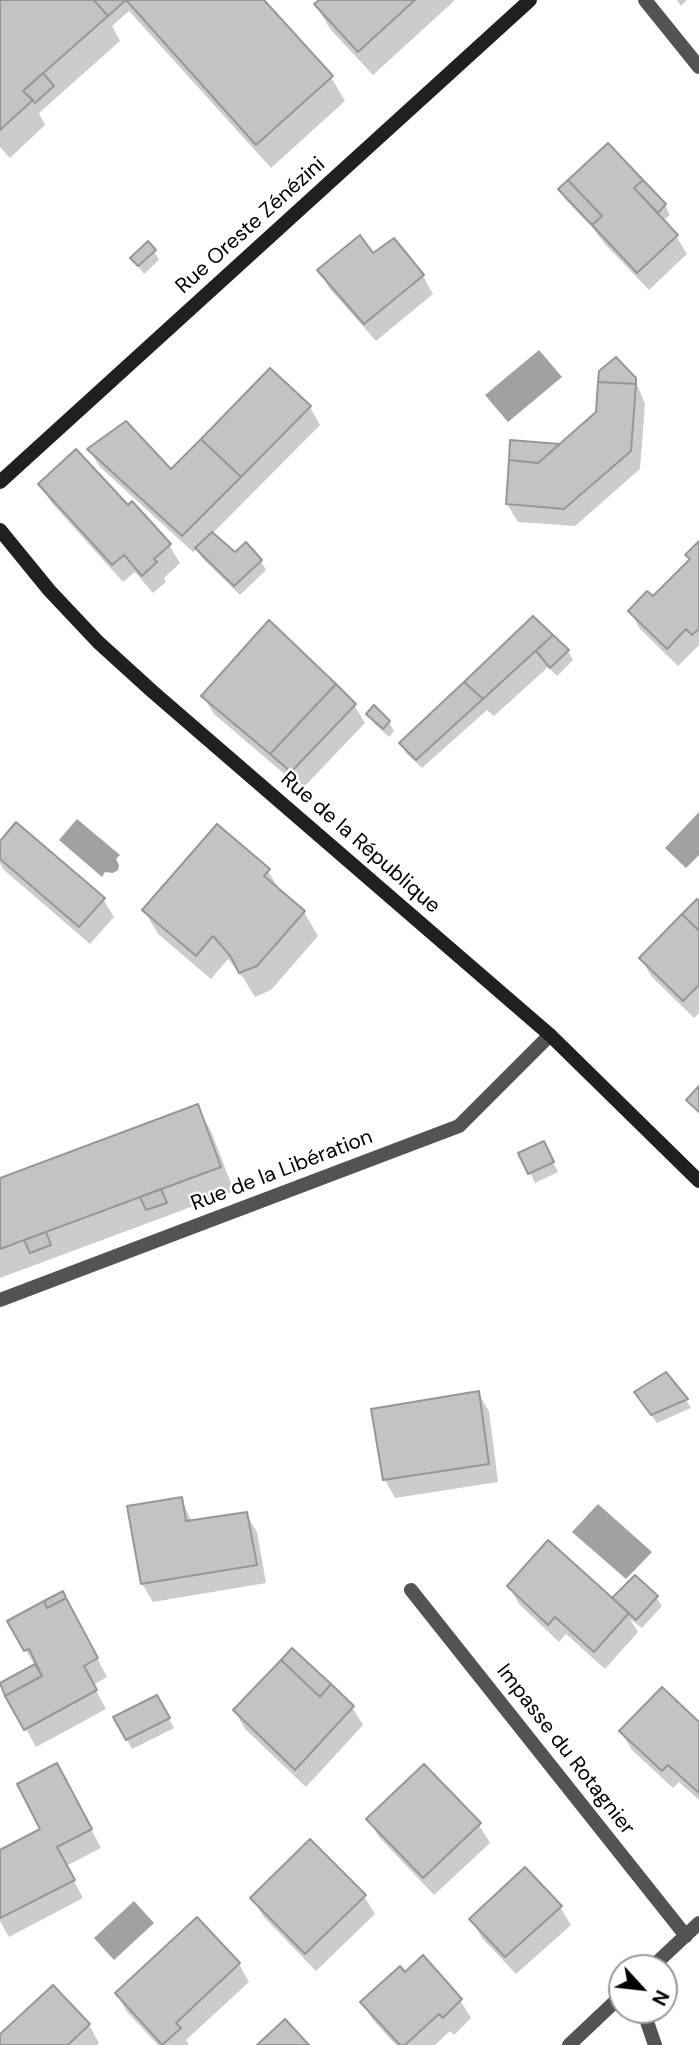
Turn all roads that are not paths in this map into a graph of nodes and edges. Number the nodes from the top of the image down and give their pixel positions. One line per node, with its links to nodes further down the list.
1 (530, 0): 4 (street, Rue Oreste Zénézini)
2 (645, 0): 3 (street)
3 (699, 67)
4 (0, 482)
5 (0, 530): 6 (street, Rue de la République)
6 (550, 1035): 7 (street, Rue de la République); 8 (street, Rue de la Libération)
7 (699, 1181)
8 (0, 1300)
9 (411, 1590): 11 (street, Impasse du Rotagnier)
10 (699, 1923): 11 (street)
11 (685, 1936): 12 (street)
12 (666, 1954)
13 (608, 2008): 15 (street)
14 (648, 2024): 16 (street)
15 (569, 2045)
16 (655, 2045)

